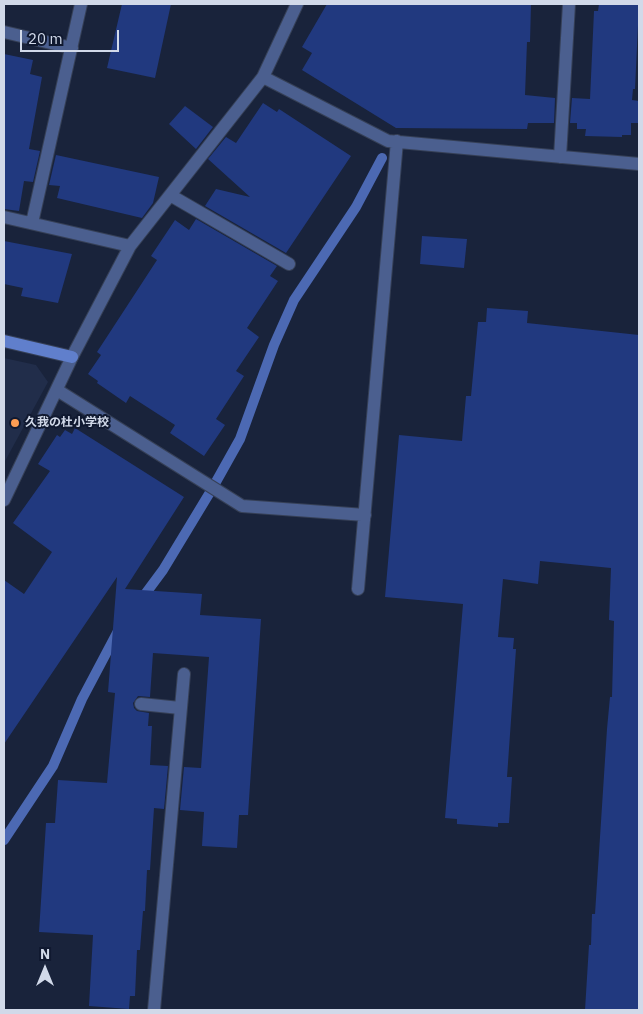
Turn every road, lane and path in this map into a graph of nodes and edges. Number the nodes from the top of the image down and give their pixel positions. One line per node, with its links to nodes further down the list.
1 (81, 4): 5 (street)
2 (297, 4): 6 (street)
3 (569, 4): 8 (street)
4 (4, 32): 5 (street)
5 (72, 48): 12 (street)
6 (263, 77): 7 (street); 10 (street)
7 (397, 141): 8 (street); 19 (street)
8 (560, 157): 9 (street)
9 (639, 164)
10 (170, 195): 13 (street); 14 (street)
11 (4, 217): 12 (street)
12 (32, 223): 13 (street)
13 (130, 246): 16 (street)
14 (290, 264)
15 (4, 341): 16 (street)
16 (72, 357): 17 (street)
17 (57, 390): 18 (street); 19 (street)
18 (4, 500)
19 (365, 515): 20 (street)
20 (358, 589)
21 (184, 674): 23 (street)
22 (141, 704): 23 (street)
23 (180, 708): 24 (street)
24 (154, 1010)

